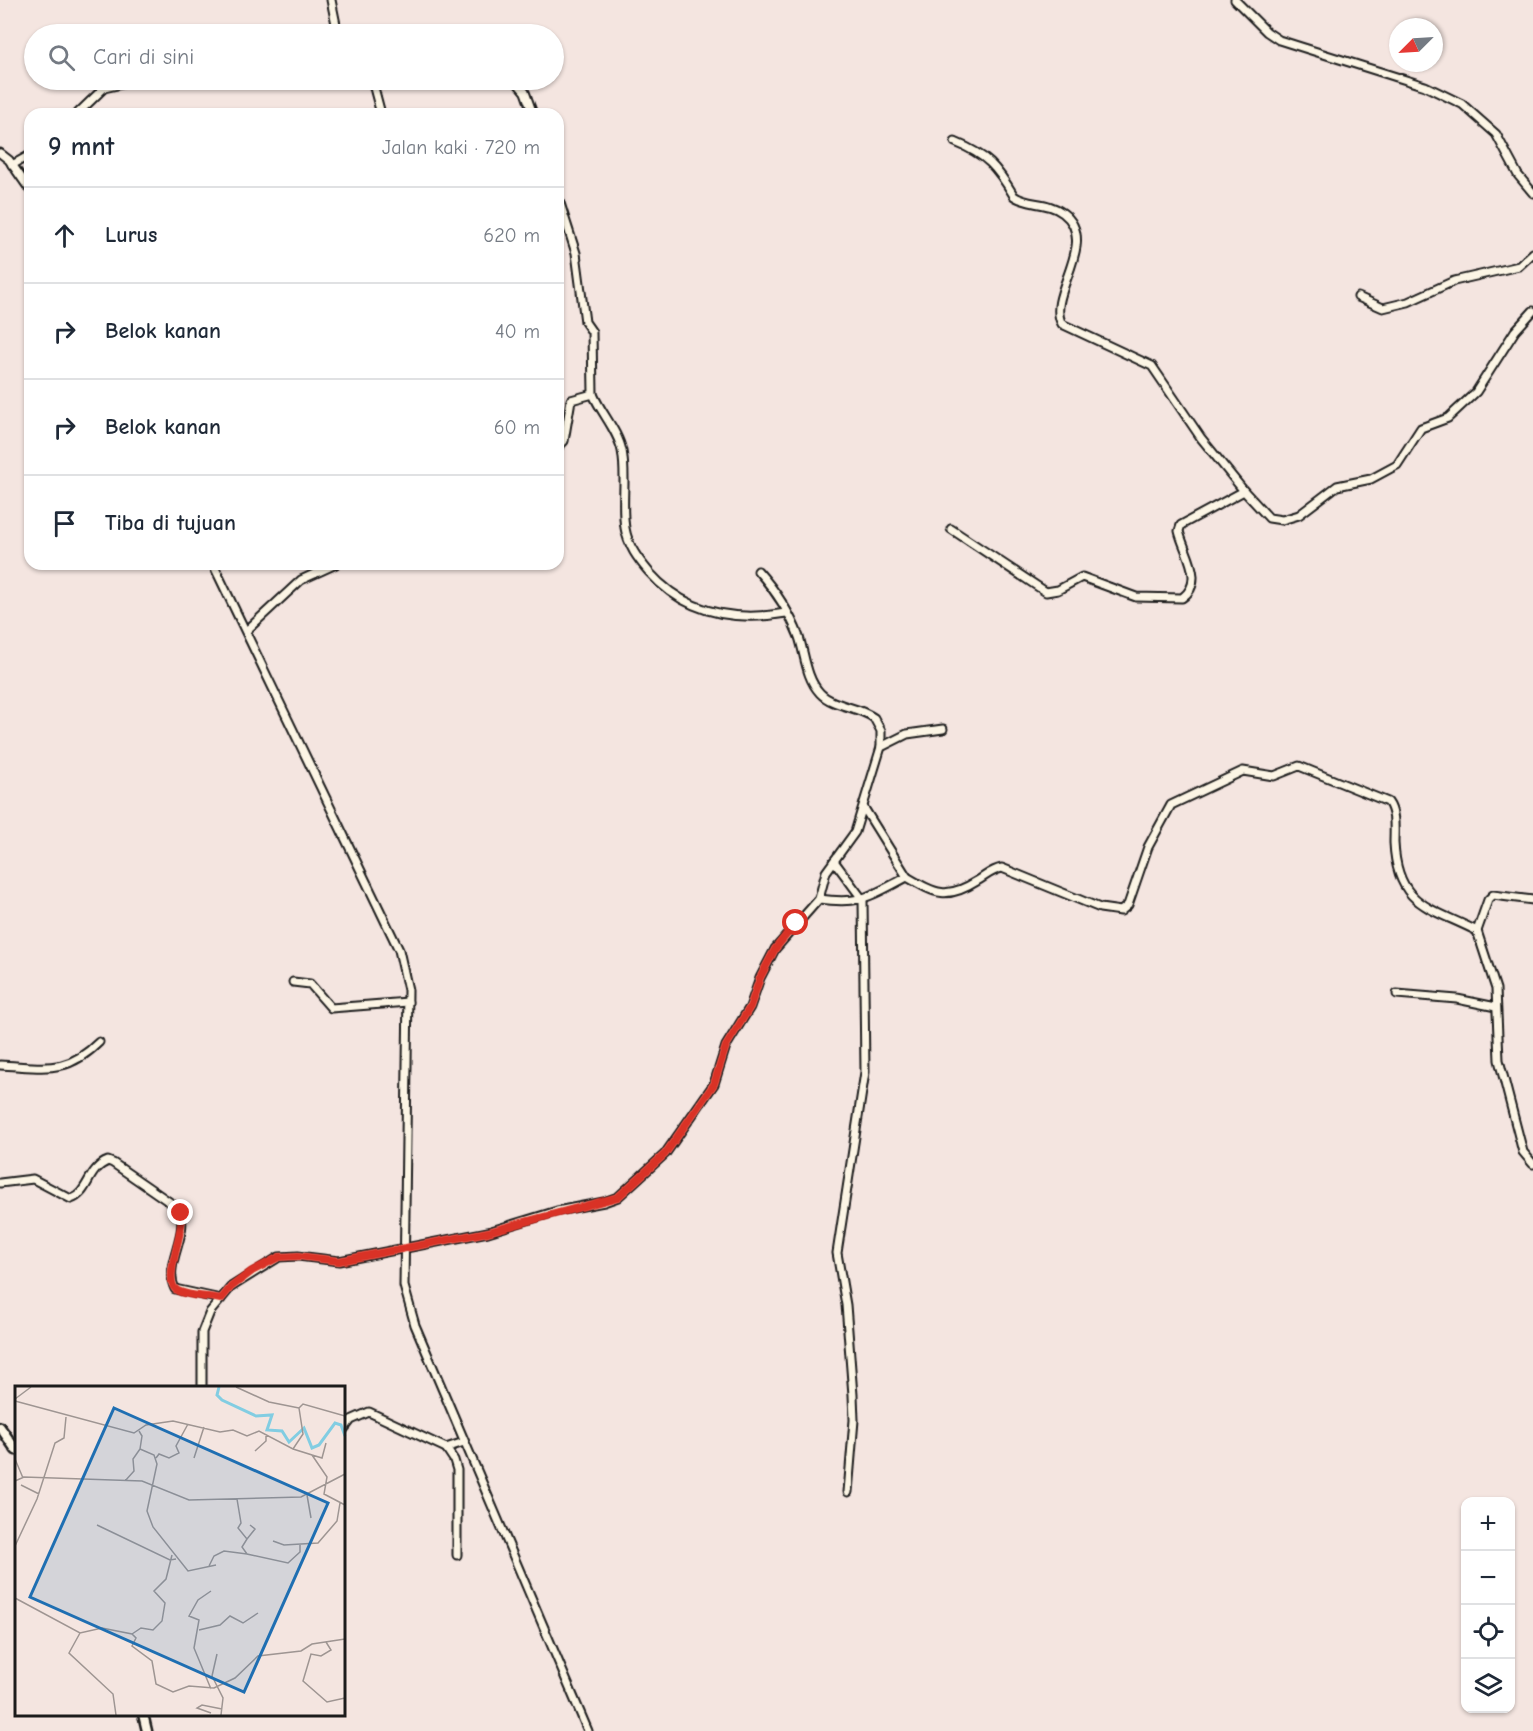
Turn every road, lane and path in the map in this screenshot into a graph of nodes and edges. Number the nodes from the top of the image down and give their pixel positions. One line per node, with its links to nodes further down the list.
1 (331, 0): 3 (street)
2 (1235, 0): 15 (street)
3 (336, 24)
4 (102, 90): 7 (street)
5 (375, 90): 8 (street)
6 (523, 90): 9 (street)
7 (83, 108)
8 (379, 108)
9 (531, 108)
10 (956, 142): 22 (street)
11 (0, 153): 13 (street)
12 (24, 158): 13 (street)
13 (12, 165): 14 (street)
14 (24, 182)
15 (1533, 193)
16 (564, 215): 20 (street)
17 (1533, 253): 18 (street)
18 (1358, 297)
19 (1533, 312): 22 (street)
20 (593, 394): 21 (street); 27 (street)
21 (564, 441)
22 (1244, 491): 23 (street)
23 (951, 529)
24 (216, 570): 28 (street)
25 (323, 570): 28 (street)
26 (758, 571): 27 (street)
27 (786, 613): 30 (street)
28 (246, 631): 40 (street)
29 (944, 729): 30 (street)
30 (881, 747): 31 (street)
31 (864, 808): 32 (street); 33 (street)
32 (834, 861): 34 (street); 35 (street)
33 (907, 877): 35 (street); 37 (street)
34 (819, 899): 35 (street); 46 (street)
35 (863, 900): 54 (street)
36 (1533, 900): 37 (street)
37 (1477, 931): 41 (street)
38 (293, 982): 40 (street)
39 (1397, 994): 41 (street)
40 (408, 1002): 46 (street)
41 (1496, 1007): 44 (street)
42 (99, 1042): 43 (street)
43 (0, 1065)
44 (1533, 1164)
45 (0, 1184): 47 (street)
46 (403, 1247): 47 (street); 51 (street)
47 (221, 1299): 48 (street)
48 (202, 1386)
49 (0, 1427): 53 (street)
50 (345, 1428): 52 (street)
51 (464, 1442): 52 (street); 58 (street)
52 (446, 1448): 55 (street)
53 (15, 1449)
54 (848, 1492)
55 (457, 1555)
56 (143, 1716): 57 (street)
57 (147, 1731)
58 (588, 1731)

